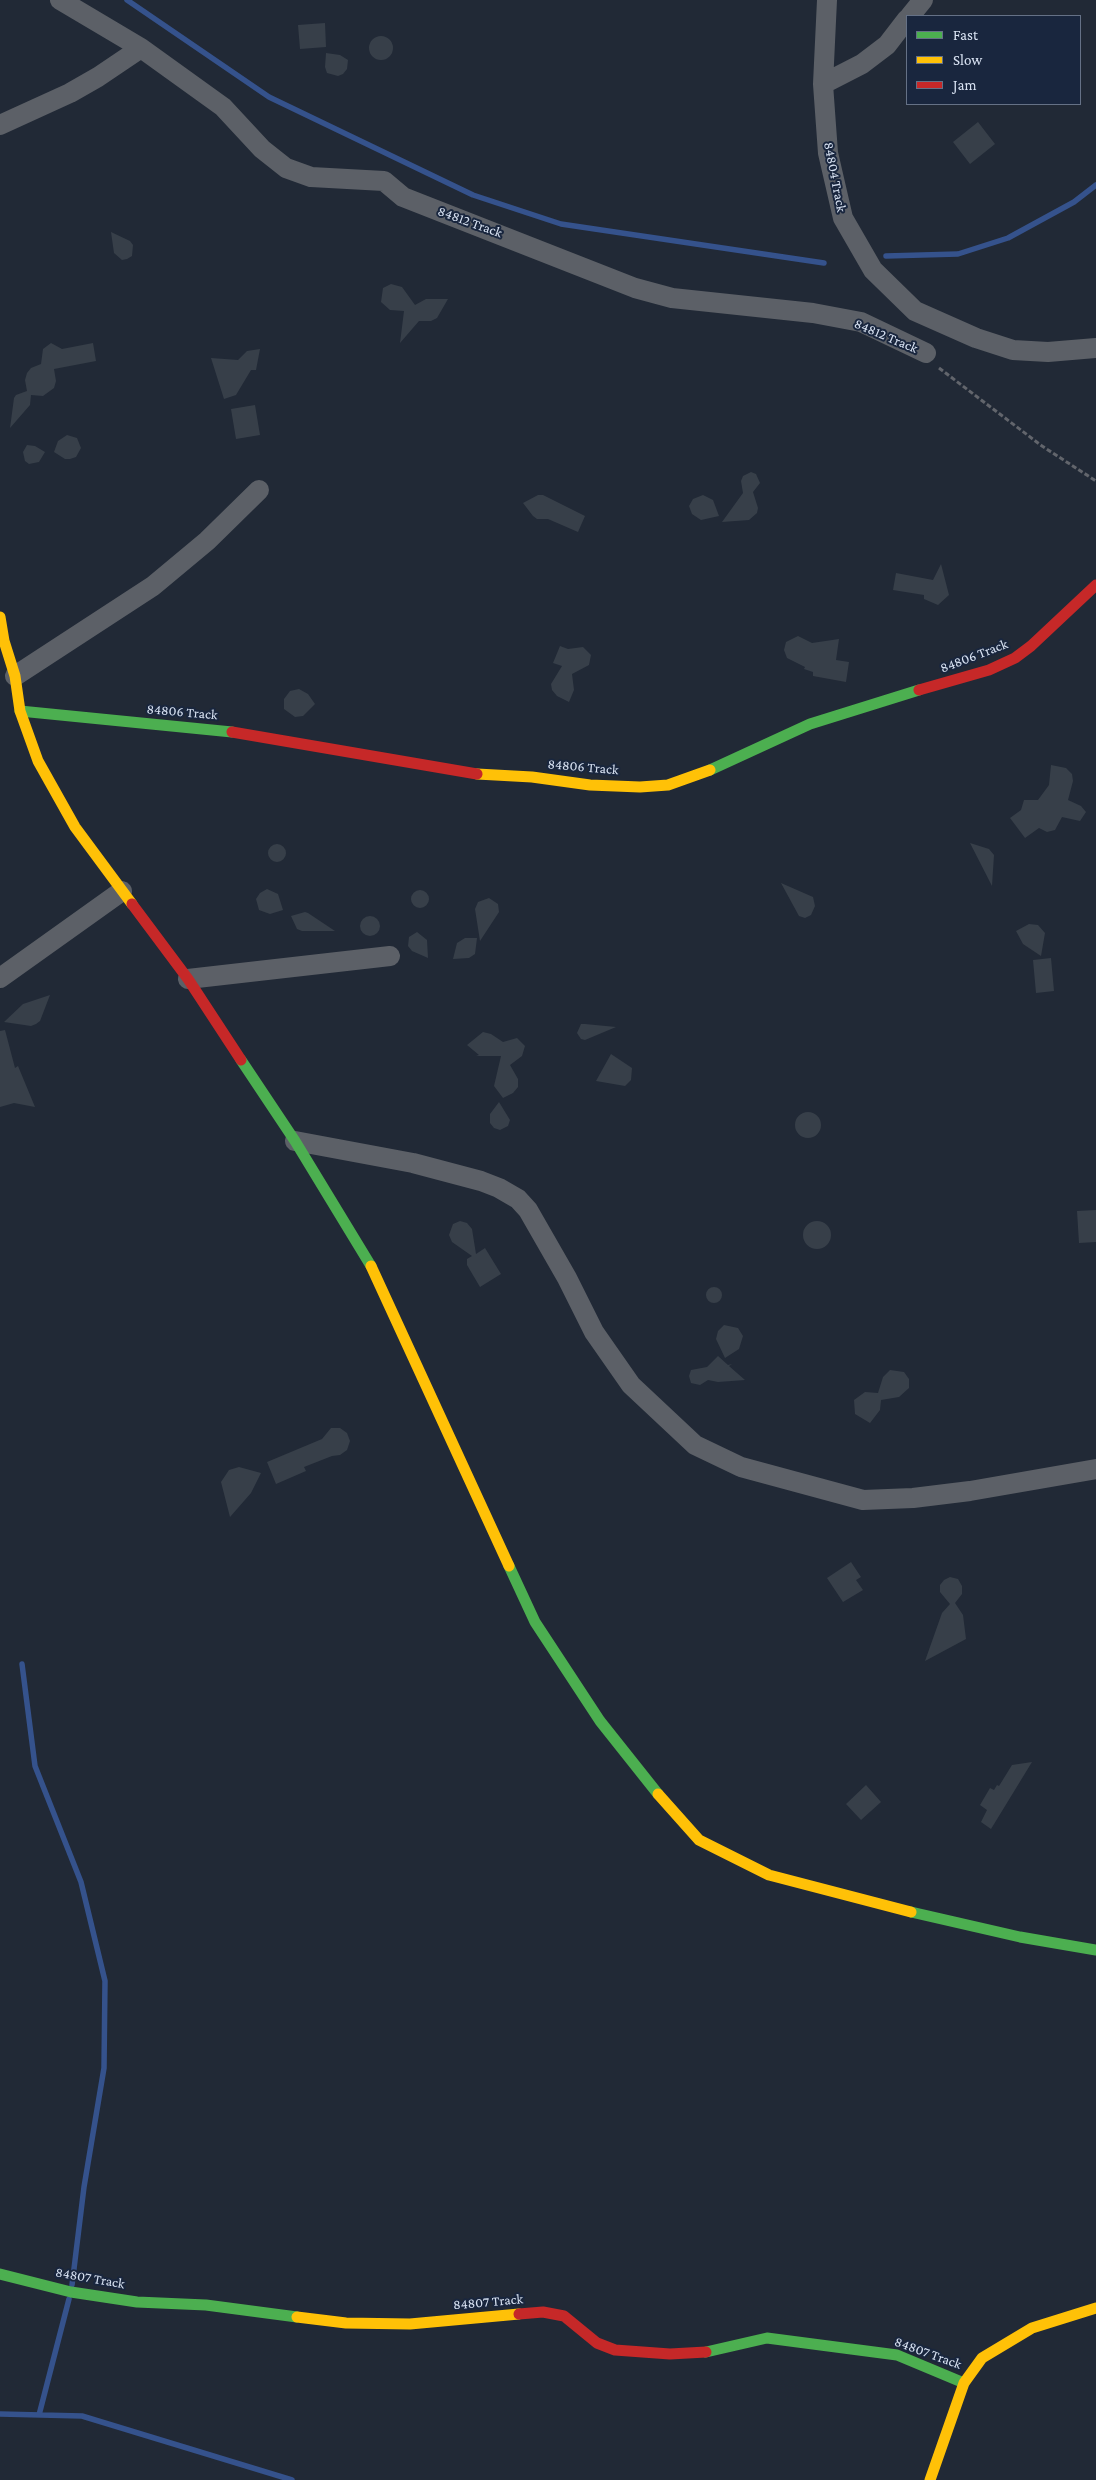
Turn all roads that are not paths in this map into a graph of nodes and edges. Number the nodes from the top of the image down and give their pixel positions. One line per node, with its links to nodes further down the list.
1 (60, 0): 6 (street, 84812 Track)
2 (827, 0): 7 (street, 84804 Track)
3 (923, 0): 4 (street)
4 (911, 15)
5 (906, 20): 7 (street)
6 (141, 48): 8 (street); 10 (street, 84812 Track)
7 (824, 84): 9 (street, 84804 Track)
8 (0, 125)
9 (1096, 348)
10 (926, 353)
11 (259, 490): 14 (street)
12 (1096, 585): 15 (street, 84806 Track)
13 (0, 617): 14 (street)
14 (15, 676): 15 (street)
15 (20, 711): 16 (street)
16 (122, 891): 18 (street); 19 (street)
17 (390, 956): 19 (street)
18 (0, 978)
19 (188, 979): 20 (street)
20 (295, 1141): 21 (street); 22 (street)
21 (1096, 1469)
22 (1096, 1950)
23 (0, 2274): 25 (street, 84807 Track)
24 (1096, 2308): 25 (street)
25 (964, 2383): 26 (street)
26 (930, 2480)

